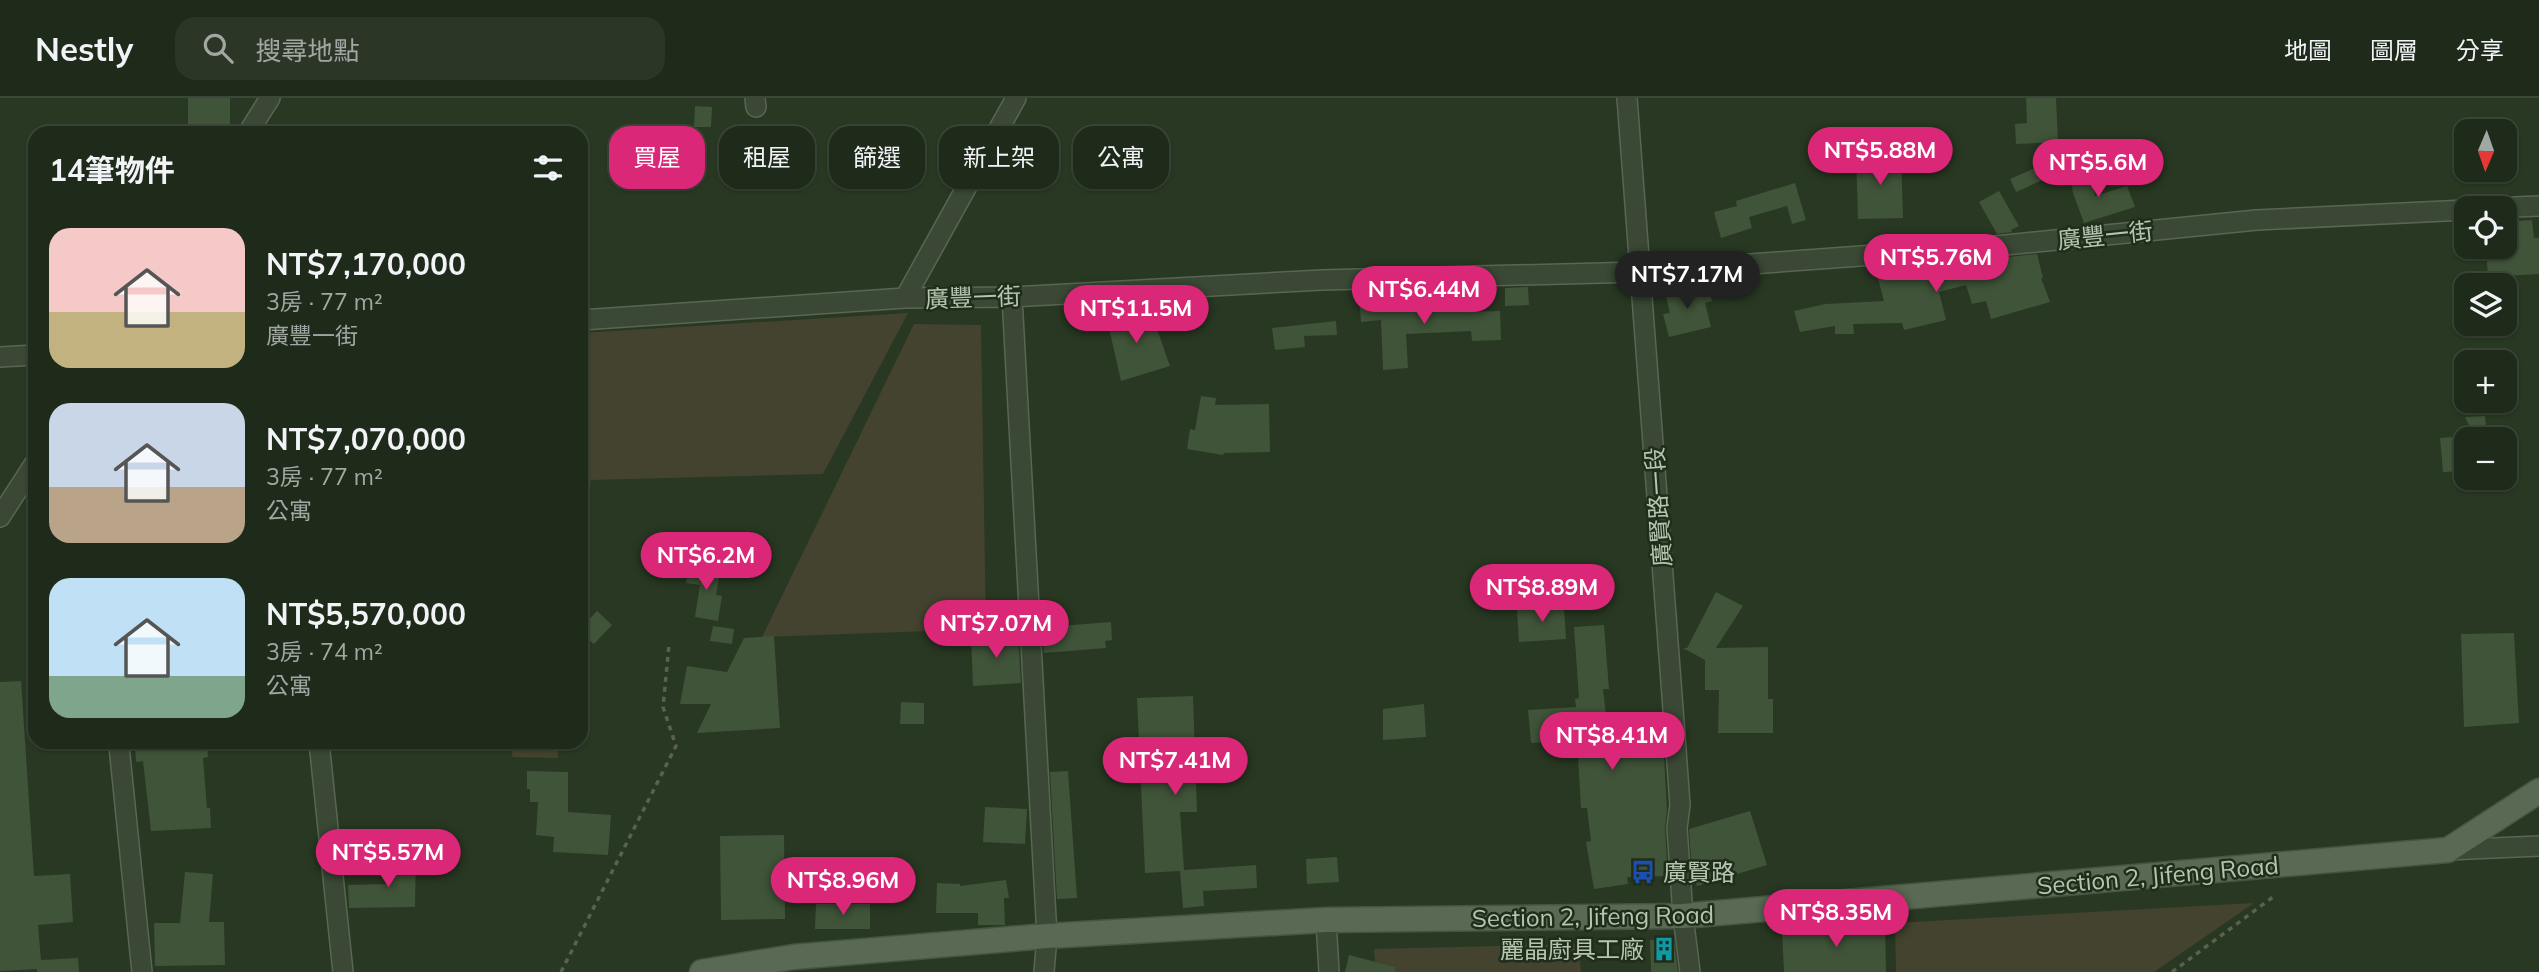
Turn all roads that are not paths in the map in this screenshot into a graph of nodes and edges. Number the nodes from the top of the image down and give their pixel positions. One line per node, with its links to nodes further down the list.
1 (270, 98): 4 (street)
2 (1016, 98): 10 (street)
3 (1627, 98): 8 (street, 廣賢路一段)
4 (252, 126)
5 (2539, 206): 6 (street)
6 (2517, 207)
7 (2454, 210): 8 (street, 廣豐一街)
8 (1640, 272): 9 (street, 廣豐一街); 21 (street, 廣賢路一段)
9 (1012, 297): 10 (street, 廣豐一街); 23 (street)
10 (905, 298): 11 (street, 廣豐一街)
11 (588, 320)
12 (28, 355): 13 (street)
13 (0, 357)
14 (28, 474): 15 (street)
15 (0, 517)
16 (119, 749): 25 (street)
17 (320, 749): 26 (street)
18 (2539, 791): 20 (main road, Section 2, Jifeng Road)
19 (2539, 846): 20 (street)
20 (2448, 850): 21 (main road, Section 2, Jifeng Road)
21 (1683, 916): 22 (main road, Section 2, Jifeng Road); 30 (street, 廣賢路一段)
22 (1326, 920): 23 (main road, Section 2, Jifeng Road); 29 (street)
23 (1047, 936): 24 (main road, Section 2, Jifeng Road); 28 (street)
24 (796, 965): 27 (main road, Section 2, Jifeng Road)
25 (142, 972)
26 (343, 972)
27 (702, 972)
28 (1044, 972)
29 (1329, 972)
30 (1690, 972)

